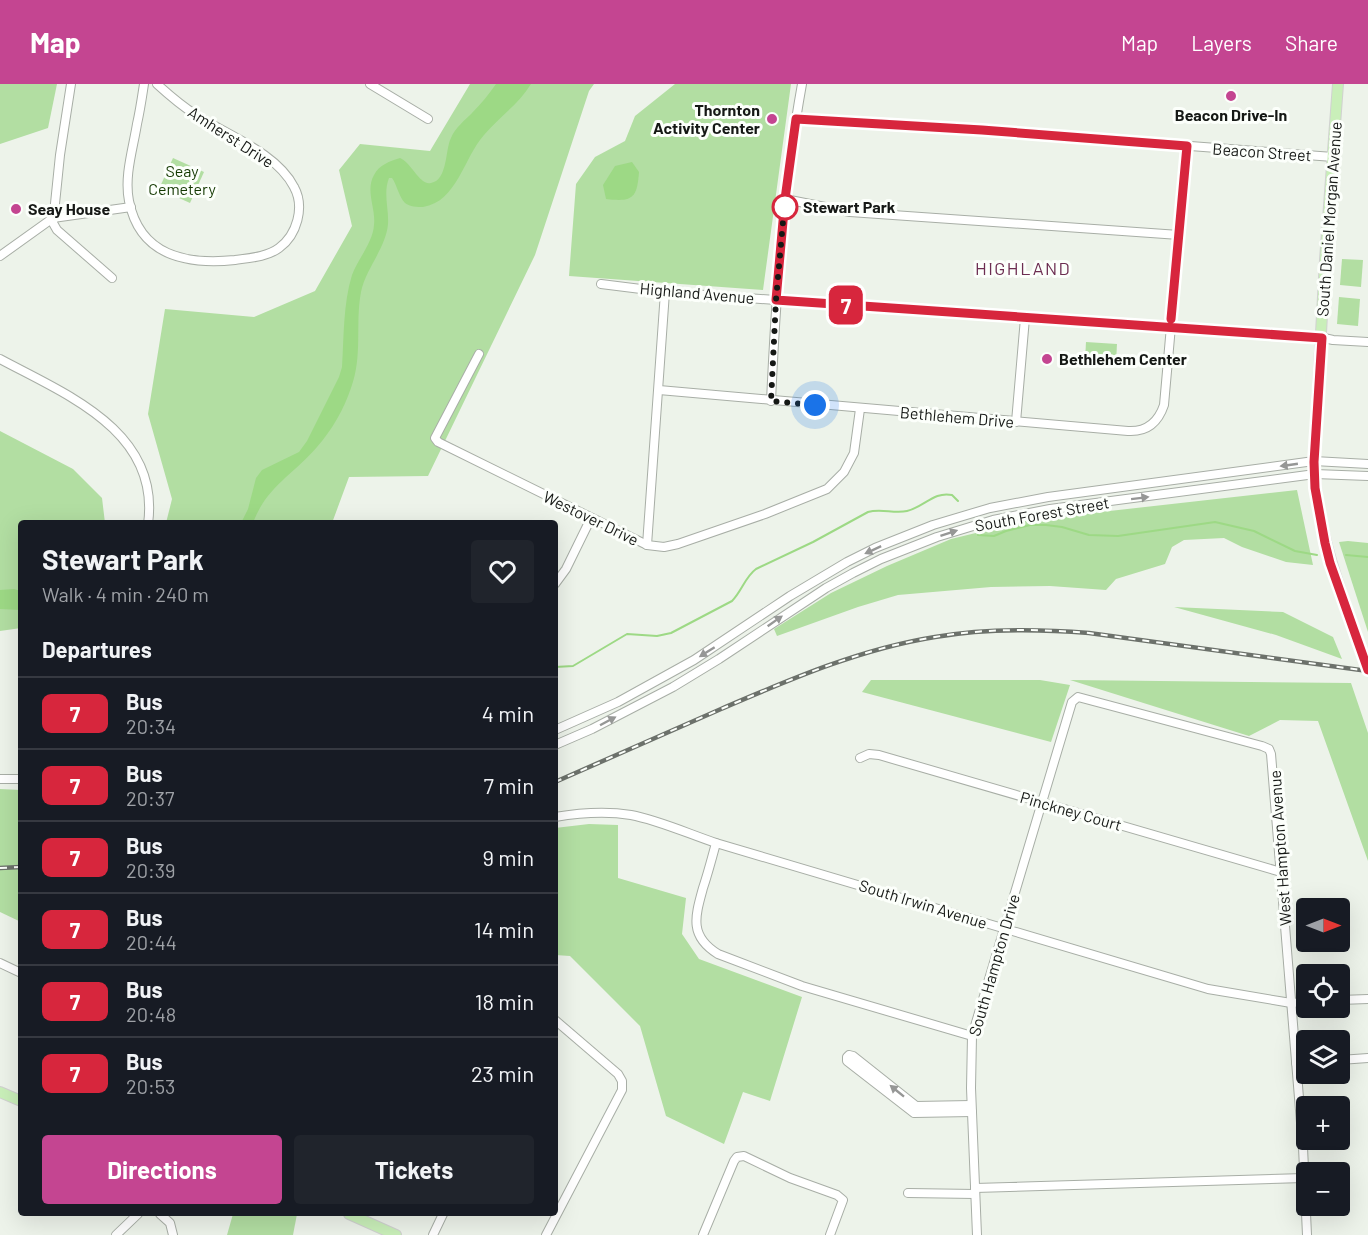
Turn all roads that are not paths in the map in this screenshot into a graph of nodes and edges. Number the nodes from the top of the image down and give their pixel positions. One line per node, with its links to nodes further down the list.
1 (71, 84): 13 (street)
2 (144, 84): 12 (street, Amherst Drive)
3 (157, 84): 12 (street, Amherst Drive)
4 (370, 84): 7 (street)
5 (802, 84): 8 (street)
6 (1338, 84): 10 (main road, South Daniel Morgan Avenue)
7 (428, 119)
8 (796, 119): 9 (street, Beacon Street); 11 (street)
9 (1187, 146): 10 (street, Beacon Street); 14 (street, Bethlehem Drive)
10 (1333, 157): 22 (main road, South Daniel Morgan Avenue)
11 (785, 199): 14 (street); 19 (street)
12 (131, 207): 13 (street)
13 (53, 218): 15 (street); 16 (street)
14 (1179, 235): 21 (street, Bethlehem Drive)
15 (0, 256)
16 (112, 278)
17 (601, 284): 18 (street, Highland Avenue)
18 (665, 292): 19 (street, Highland Avenue); 26 (street)
19 (776, 300): 20 (street, Highland Avenue); 27 (street)
20 (1025, 318): 21 (street, Highland Avenue); 29 (street)
21 (1170, 327): 22 (street, Highland Avenue); 29 (street, Bethlehem Drive)
22 (1322, 338): 23 (street, Highland Avenue); 30 (main road, South Daniel Morgan Avenue)
23 (1368, 342)
24 (479, 354): 34 (street, Westover Drive)
25 (0, 359): 35 (street)
26 (659, 390): 27 (street, Bethlehem Drive); 36 (street)
27 (771, 401): 28 (street, Bethlehem Drive)
28 (860, 409): 29 (street, Bethlehem Drive); 36 (street, Westover Drive)
29 (1016, 422)
30 (1314, 462): 31 (street, South Forest Street); 32 (main road, South Daniel Morgan Avenue); 40 (street, South Forest Street, one-way to 40)
31 (1368, 464)
32 (1315, 474): 33 (street, South Forest Street); 38 (main road, South Daniel Morgan Avenue); 41 (street, South Forest Street, one-way to 32)
33 (1368, 476)
34 (591, 518): 36 (street, Westover Drive); 37 (street)
35 (148, 520)
36 (647, 545)
37 (558, 580)
38 (1368, 670)
39 (1072, 702): 45 (street, South Hampton Drive); 48 (street, West Hampton Avenue)
40 (558, 729)
41 (558, 744)
42 (860, 758): 45 (street, Pinckney Court)
43 (0, 779): 44 (street)
44 (18, 779)
45 (1042, 803): 48 (street, Pinckney Court); 49 (street, South Hampton Drive)
46 (558, 817): 47 (street, South Irwin Avenue)
47 (716, 843): 49 (street, South Irwin Avenue); 57 (street)
48 (1281, 872): 54 (street, West Hampton Avenue)
49 (1004, 928): 54 (street, South Irwin Avenue); 57 (street, South Hampton Drive)
50 (0, 963): 51 (street)
51 (18, 972)
52 (1368, 999): 53 (street)
53 (1350, 1000)
54 (1291, 1003): 55 (street, South Irwin Avenue); 60 (street, West Hampton Avenue)
55 (1296, 1003)
56 (558, 1023): 70 (street)
57 (972, 1036): 64 (street, South Hampton Drive)
58 (1368, 1058): 59 (street)
59 (1350, 1059)
60 (1296, 1063)
61 (1297, 1084): 66 (street, West Hampton Avenue)
62 (0, 1092): 63 (main road)
63 (18, 1100)
64 (972, 1108): 65 (street); 68 (street, South Hampton Drive)
65 (915, 1110): 65 (street, one-way to 65)
66 (1303, 1162)
67 (1296, 1178): 68 (street)
68 (975, 1191): 69 (street); 85 (street, South Hampton Drive)
69 (908, 1193)
70 (558, 1212)
71 (136, 1216): 78 (street)
72 (162, 1216): 79 (street)
73 (353, 1216): 77 (main road)
74 (442, 1216): 81 (street)
75 (556, 1216): 82 (street)
76 (1306, 1216): 86 (street, West Hampton Avenue)
77 (384, 1232): 80 (main road)
78 (116, 1235)
79 (173, 1235)
80 (396, 1235)
81 (433, 1235)
82 (546, 1235)
83 (703, 1235): 84 (street)
84 (830, 1235)
85 (977, 1235)
86 (1307, 1235)

